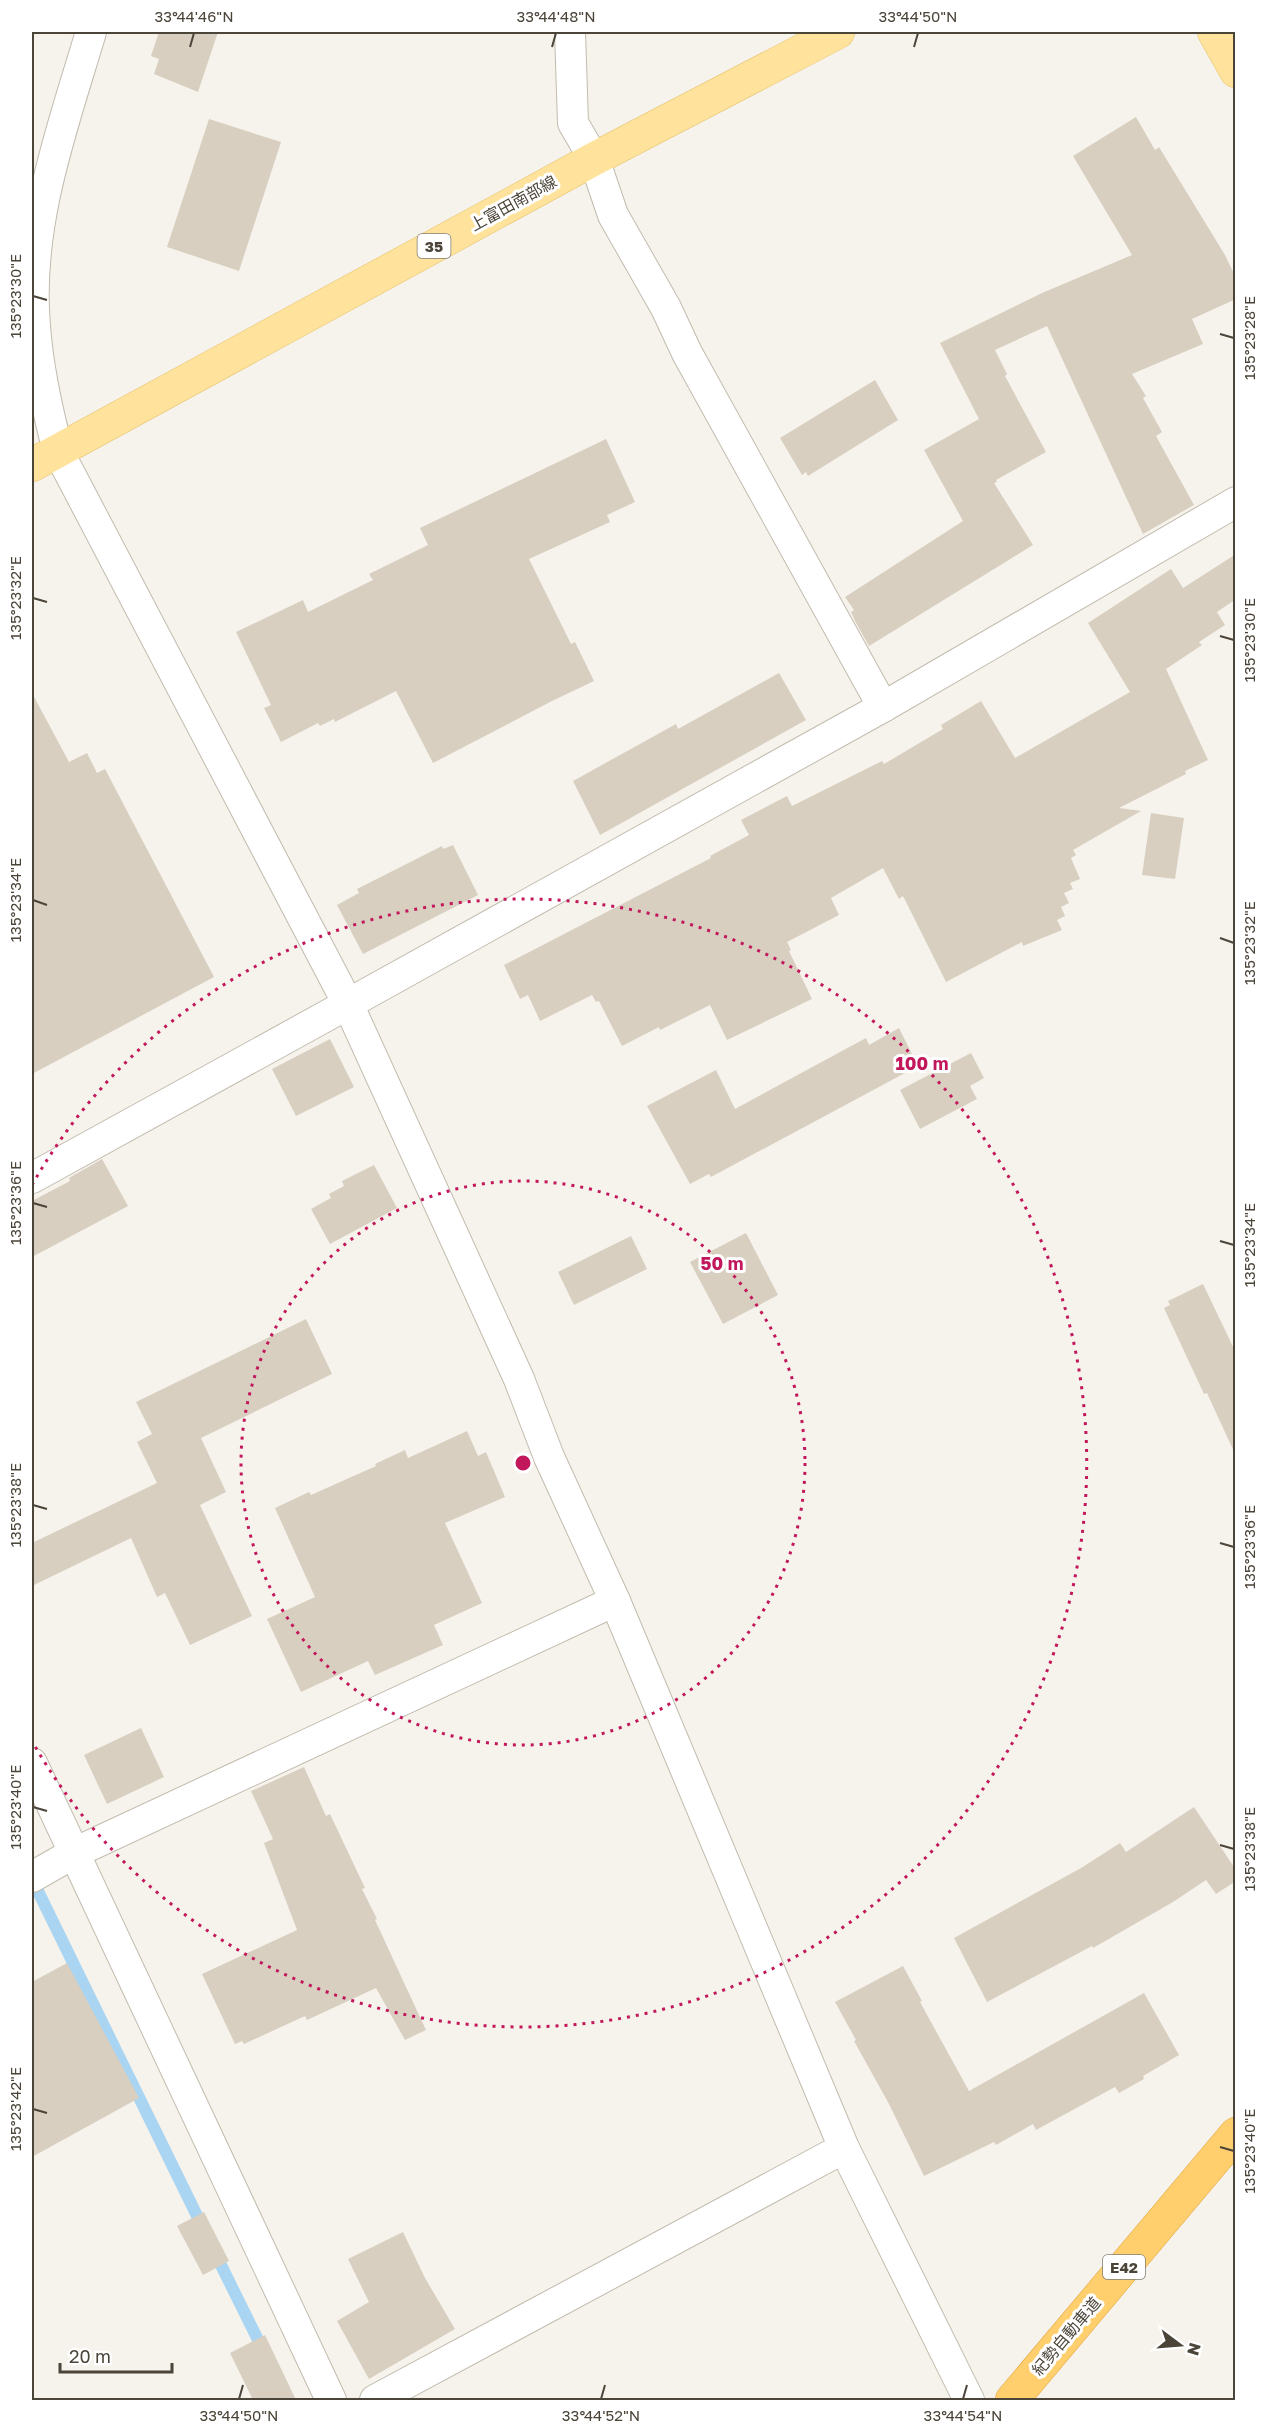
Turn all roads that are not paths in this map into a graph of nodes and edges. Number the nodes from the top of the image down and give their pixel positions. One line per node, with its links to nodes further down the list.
1 (92, 32): 7 (street)
2 (570, 32): 6 (street)
3 (838, 32): 6 (main road, 上富田南部線 / 35)
4 (1214, 32): 5 (main road)
5 (1236, 71)
6 (594, 159): 7 (main road, 上富田南部線 / 35); 9 (street)
7 (45, 458): 10 (street)
8 (1236, 502): 9 (street)
9 (883, 707): 10 (street)
10 (348, 1004): 11 (street); 12 (street)
11 (32, 1178)
12 (615, 1601): 14 (street); 17 (street)
13 (32, 1762): 14 (street)
14 (74, 1853): 15 (street); 18 (street)
15 (32, 1877)
16 (1236, 2134): 21 (highway, 紀勢自動車道 / E42)
17 (844, 2148): 19 (street); 20 (street)
18 (331, 2400)
19 (375, 2400)
20 (969, 2400)
21 (1012, 2400)

